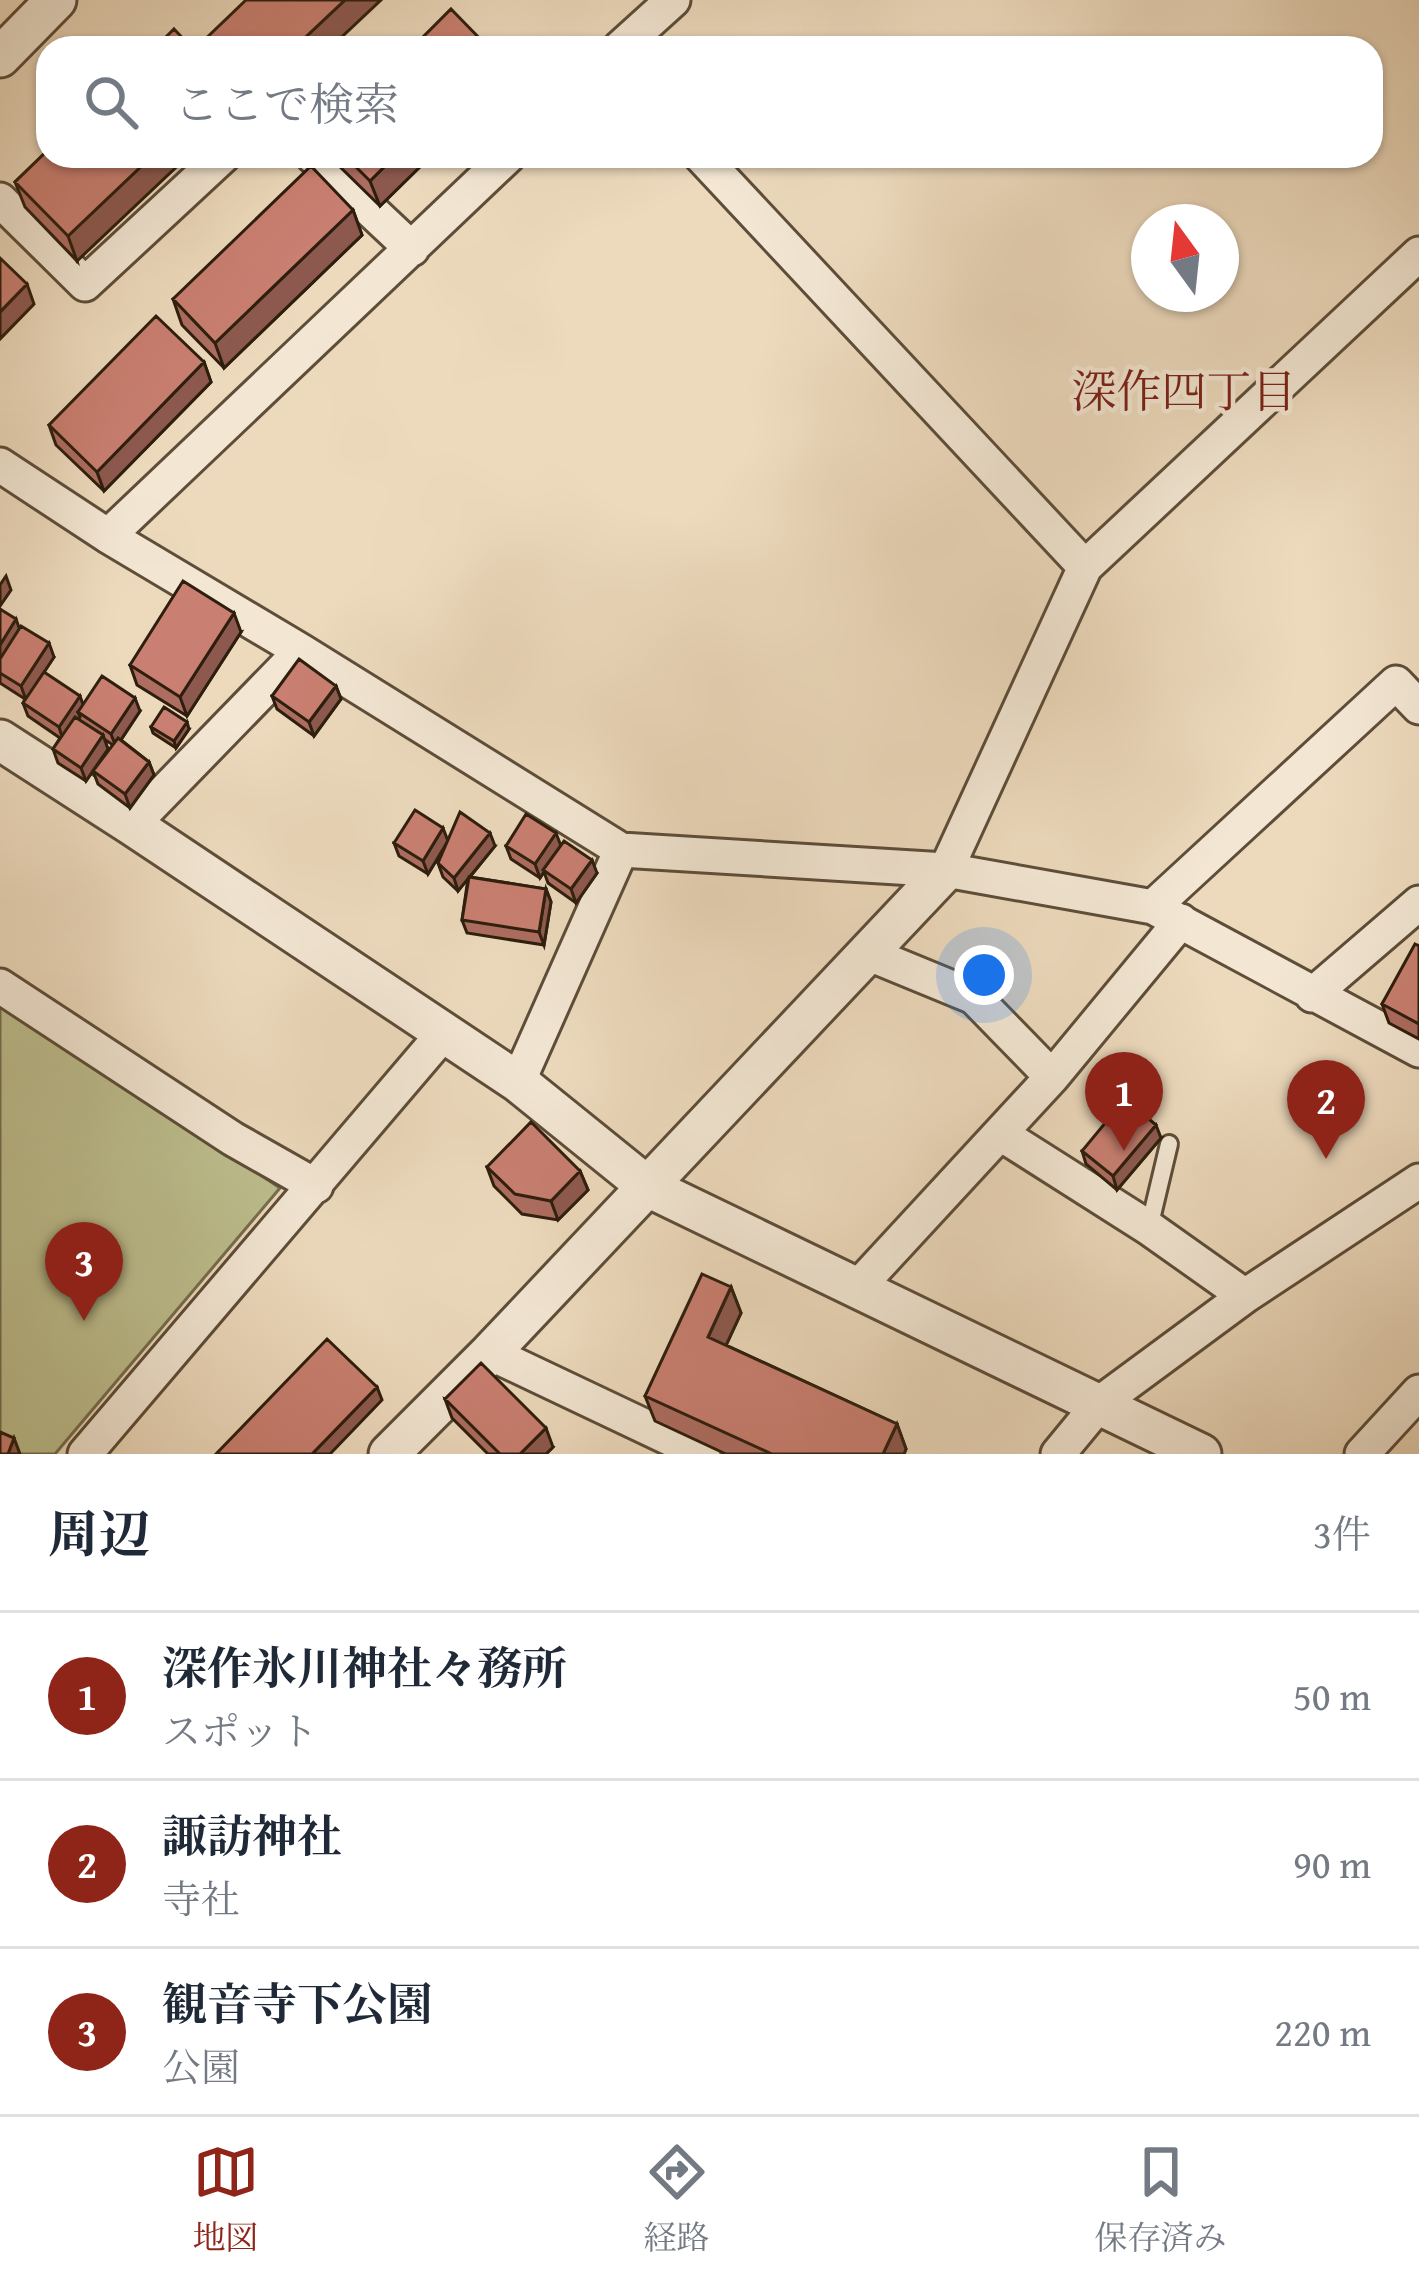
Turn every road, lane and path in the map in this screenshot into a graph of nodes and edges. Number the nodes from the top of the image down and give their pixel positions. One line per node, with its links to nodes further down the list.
1 (56, 0): 4 (street)
2 (673, 0): 3 (street)
3 (633, 36)
4 (0, 57)
5 (210, 168): 9 (street)
6 (327, 168): 10 (street)
7 (496, 168): 10 (street)
8 (712, 168): 14 (street)
9 (0, 200)
10 (412, 249): 13 (street)
11 (1419, 254): 14 (street)
12 (0, 465): 13 (street)
13 (108, 536): 15 (street)
14 (1085, 567): 20 (street)
15 (301, 651): 18 (street); 19 (street)
16 (1419, 707): 22 (street)
17 (0, 740): 18 (street)
18 (132, 824): 26 (street)
19 (621, 850): 20 (street); 29 (street)
20 (946, 870): 22 (street); 23 (street)
21 (1419, 903): 25 (street)
22 (1167, 914): 25 (street); 28 (street)
23 (866, 953): 28 (street); 34 (street)
24 (0, 986): 33 (street)
25 (1312, 995): 27 (street)
26 (443, 1034): 29 (street); 33 (street)
27 (1419, 1050)
28 (1052, 1077): 30 (street)
29 (518, 1082): 34 (street)
30 (1001, 1134): 35 (street); 36 (street)
31 (1169, 1144): 35 (lane)
32 (1419, 1181): 37 (street)
33 (316, 1186): 41 (street)
34 (648, 1187): 36 (street); 38 (street)
35 (1149, 1228): 37 (street)
36 (858, 1287): 40 (street)
37 (1245, 1296): 40 (street)
38 (490, 1353): 42 (street); 43 (street)
39 (1419, 1392): 46 (street)
40 (1100, 1403): 44 (street); 45 (street)
41 (86, 1454)
42 (389, 1454)
43 (703, 1454)
44 (1058, 1454)
45 (1201, 1454)
46 (1362, 1454)

